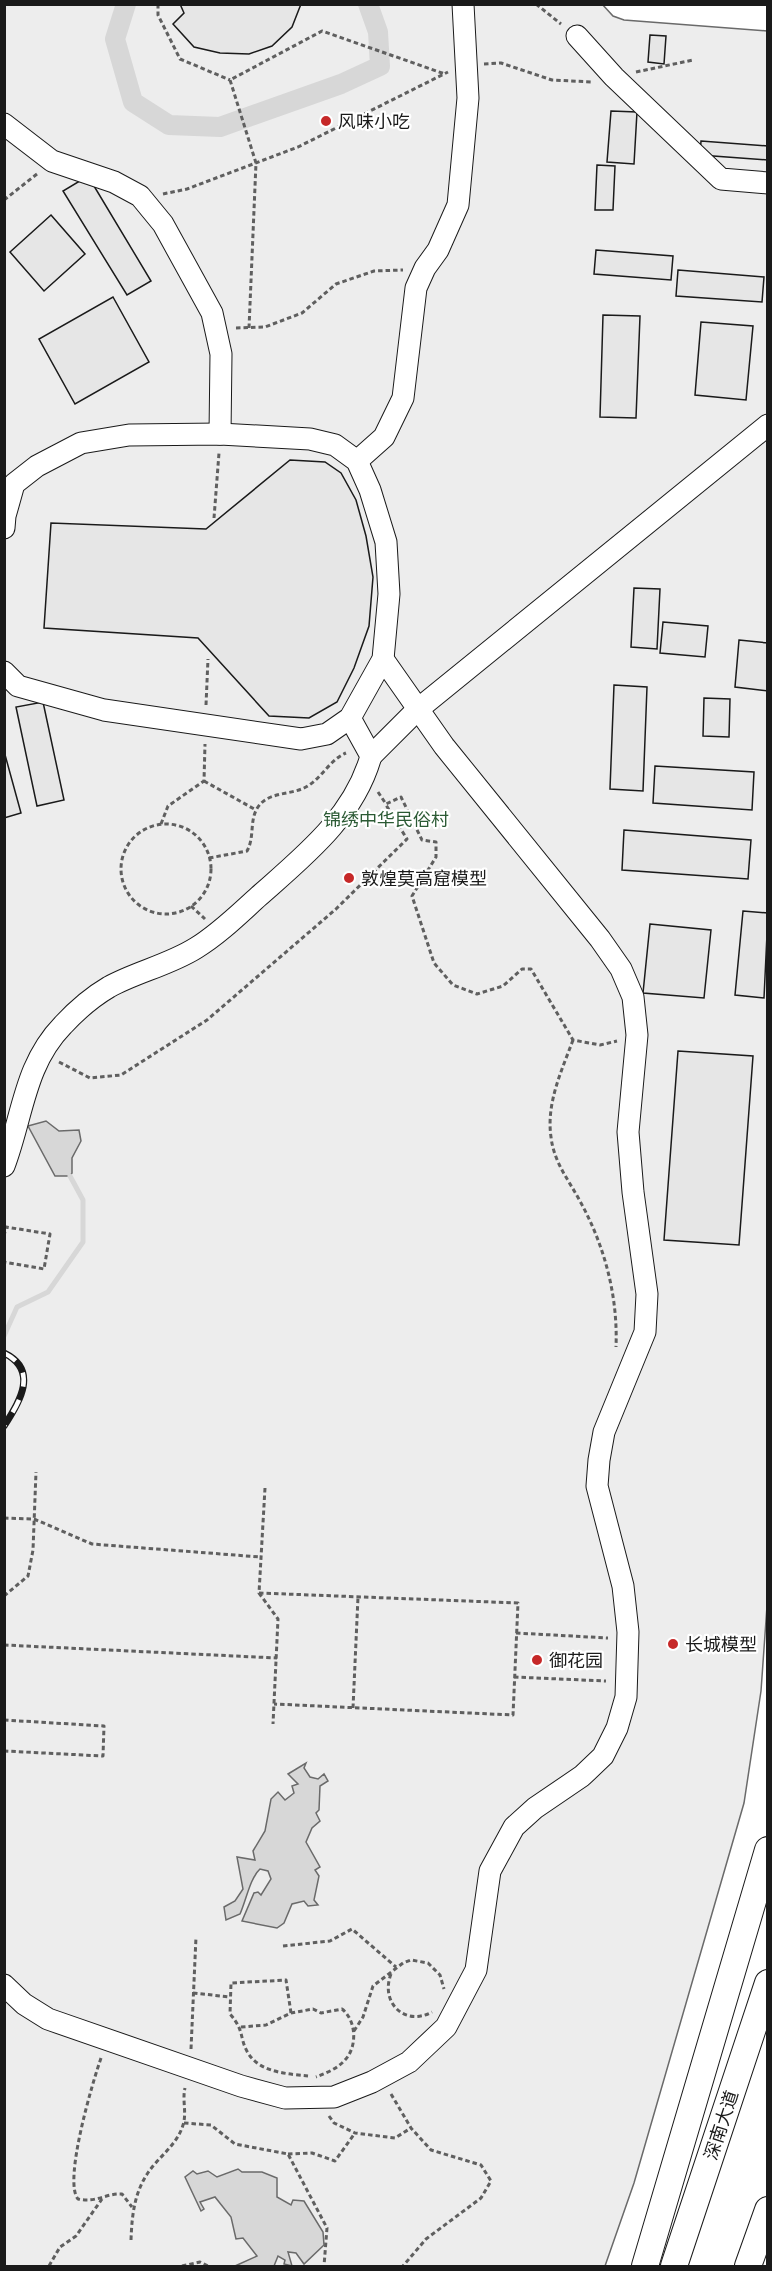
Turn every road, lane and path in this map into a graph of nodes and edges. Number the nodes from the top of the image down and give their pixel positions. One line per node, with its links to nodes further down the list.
1 (158, 4): 9 (path)
2 (463, 4): 6 (street)
3 (536, 4): 4 (path)
4 (577, 36): 8 (street)
5 (693, 60): 8 (path)
6 (465, 66): 7 (path); 8 (path); 16 (street)
7 (445, 74): 9 (path); 12 (path)
8 (614, 77): 13 (street)
9 (231, 81): 12 (path)
10 (4, 124): 11 (street)
11 (52, 161): 14 (street); 15 (path)
12 (256, 163): 14 (path); 18 (path)
13 (768, 183)
14 (140, 196): 17 (street)
15 (4, 200)
16 (425, 268): 18 (path); 21 (street)
17 (214, 324): 18 (path); 20 (street)
18 (249, 328)
19 (768, 425): 27 (street)
20 (220, 434): 21 (street); 22 (path); 23 (street)
21 (357, 461): 25 (street)
22 (214, 518)
23 (4, 528)
24 (208, 658): 29 (path)
25 (383, 659): 27 (street); 28 (street)
26 (4, 672): 29 (street)
27 (417, 710): 30 (street); 36 (street)
28 (350, 718): 29 (street); 30 (street)
29 (205, 725): 31 (path)
30 (367, 758): 32 (path); 33 (path); 38 (street)
31 (204, 781): 33 (path); 34 (path)
32 (386, 804): 37 (path); 38 (path)
33 (256, 810): 35 (path)
34 (161, 824): 35 (path); 35 (path)
35 (209, 858)
36 (637, 1035): 37 (path); 52 (street)
37 (573, 1040): 42 (path)
38 (41, 1052): 39 (street)
39 (4, 1166)
40 (4, 1236): 41 (path)
41 (4, 1262)
42 (616, 1350)
43 (36, 1472): 46 (path)
44 (265, 1488): 47 (path)
45 (4, 1518): 46 (path)
46 (34, 1519): 47 (path); 49 (path)
47 (260, 1557): 48 (path)
48 (259, 1593): 50 (path); 54 (path)
49 (4, 1596)
50 (358, 1597): 51 (path); 58 (path)
51 (516, 1633): 52 (path); 55 (path)
52 (628, 1639): 56 (street)
53 (4, 1645): 54 (path)
54 (277, 1658): 57 (path)
55 (514, 1677): 56 (path); 58 (path)
56 (626, 1682): 78 (street)
57 (274, 1704): 58 (path); 60 (path)
58 (353, 1708)
59 (4, 1720): 61 (path)
60 (273, 1724)
61 (4, 1751)
62 (768, 1850): 88 (main road)
63 (196, 1937): 70 (path)
64 (283, 1946): 65 (path)
65 (396, 1967): 66 (path); 69 (path)
66 (391, 1974): 72 (path); 75 (path)
67 (768, 1983): 79 (main road, 深南大道)
68 (4, 1985): 76 (street)
69 (444, 1991)
70 (193, 1993): 71 (path); 77 (path)
71 (230, 1997): 73 (path); 74 (path)
72 (438, 2007)
73 (291, 2013): 74 (path); 75 (path)
74 (241, 2027): 75 (path)
75 (354, 2031)
76 (108, 2039): 77 (street); 85 (path)
77 (190, 2068): 80 (street); 81 (path)
78 (384, 2075): 80 (street); 82 (path)
79 (737, 2076): 88 (main road); 97 (main road, 深南大道)
80 (317, 2098): 83 (path)
81 (184, 2123): 84 (path); 86 (path)
82 (411, 2128): 83 (path); 95 (path)
83 (355, 2133): 84 (path)
84 (288, 2154): 94 (path)
85 (102, 2199): 86 (path); 91 (path)
86 (132, 2207): 89 (path)
87 (768, 2210): 98 (main road)
88 (662, 2212): 96 (main road)
89 (131, 2240)
90 (768, 2258): 99 (main road)
91 (49, 2266)
92 (182, 2266): 93 (path)
93 (208, 2266)
94 (324, 2266)
95 (403, 2266)
96 (645, 2266)
97 (674, 2266)
98 (748, 2266)
99 (761, 2266)

